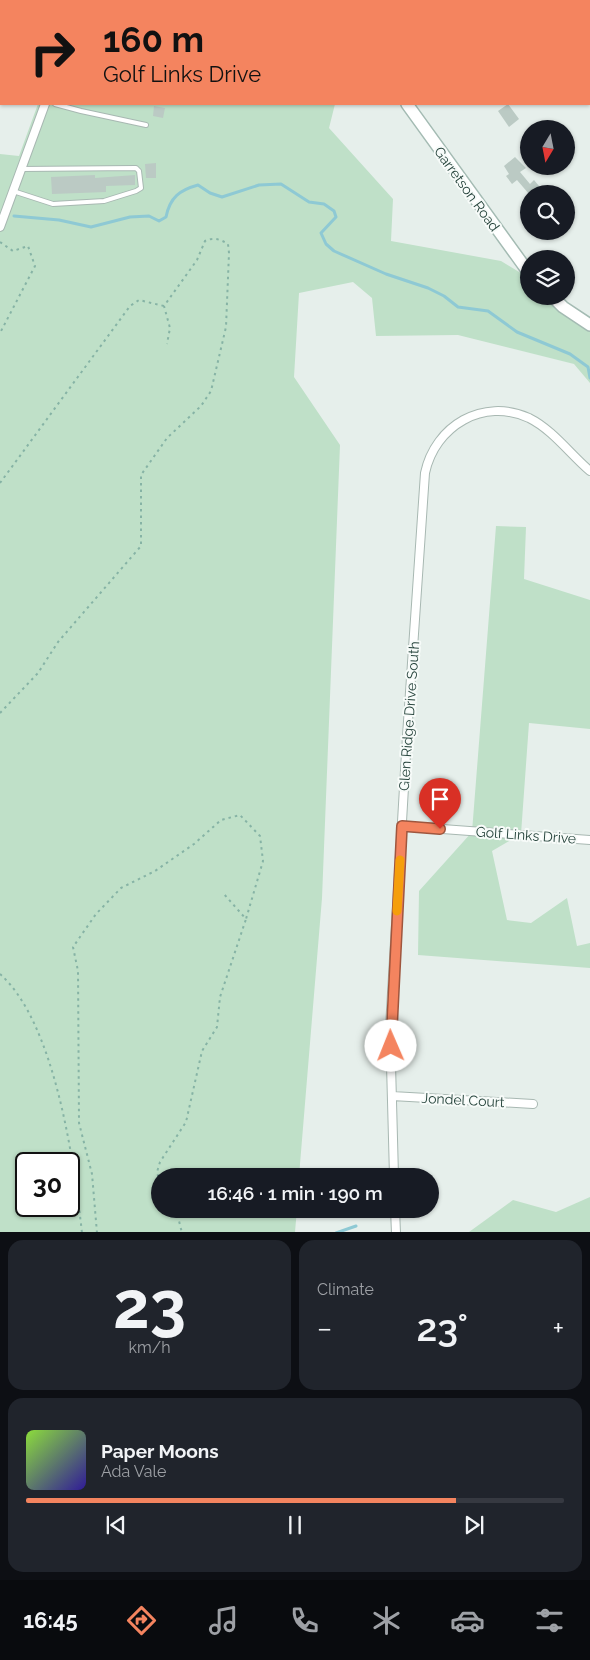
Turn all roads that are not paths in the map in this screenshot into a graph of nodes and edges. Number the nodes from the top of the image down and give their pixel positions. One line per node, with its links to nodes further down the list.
1 (45, 105): 5 (street)
2 (60, 105): 4 (lane)
3 (408, 105): 8 (street, Garretson Road)
4 (146, 124)
5 (21, 170): 6 (street); 6 (lane)
6 (13, 191): 7 (street)
7 (0, 227)
8 (520, 261)
9 (561, 305): 10 (street)
10 (590, 325)
11 (590, 471): 12 (street, Glen Ridge Drive South)
12 (402, 826): 13 (street, Golf Links Drive); 14 (street, Glen Ridge Drive South)
13 (590, 840)
14 (392, 1096): 15 (street, Jondel Court); 16 (street, Glen Ridge Drive South)
15 (533, 1104)
16 (394, 1168)
17 (395, 1218): 18 (street)
18 (396, 1232)

